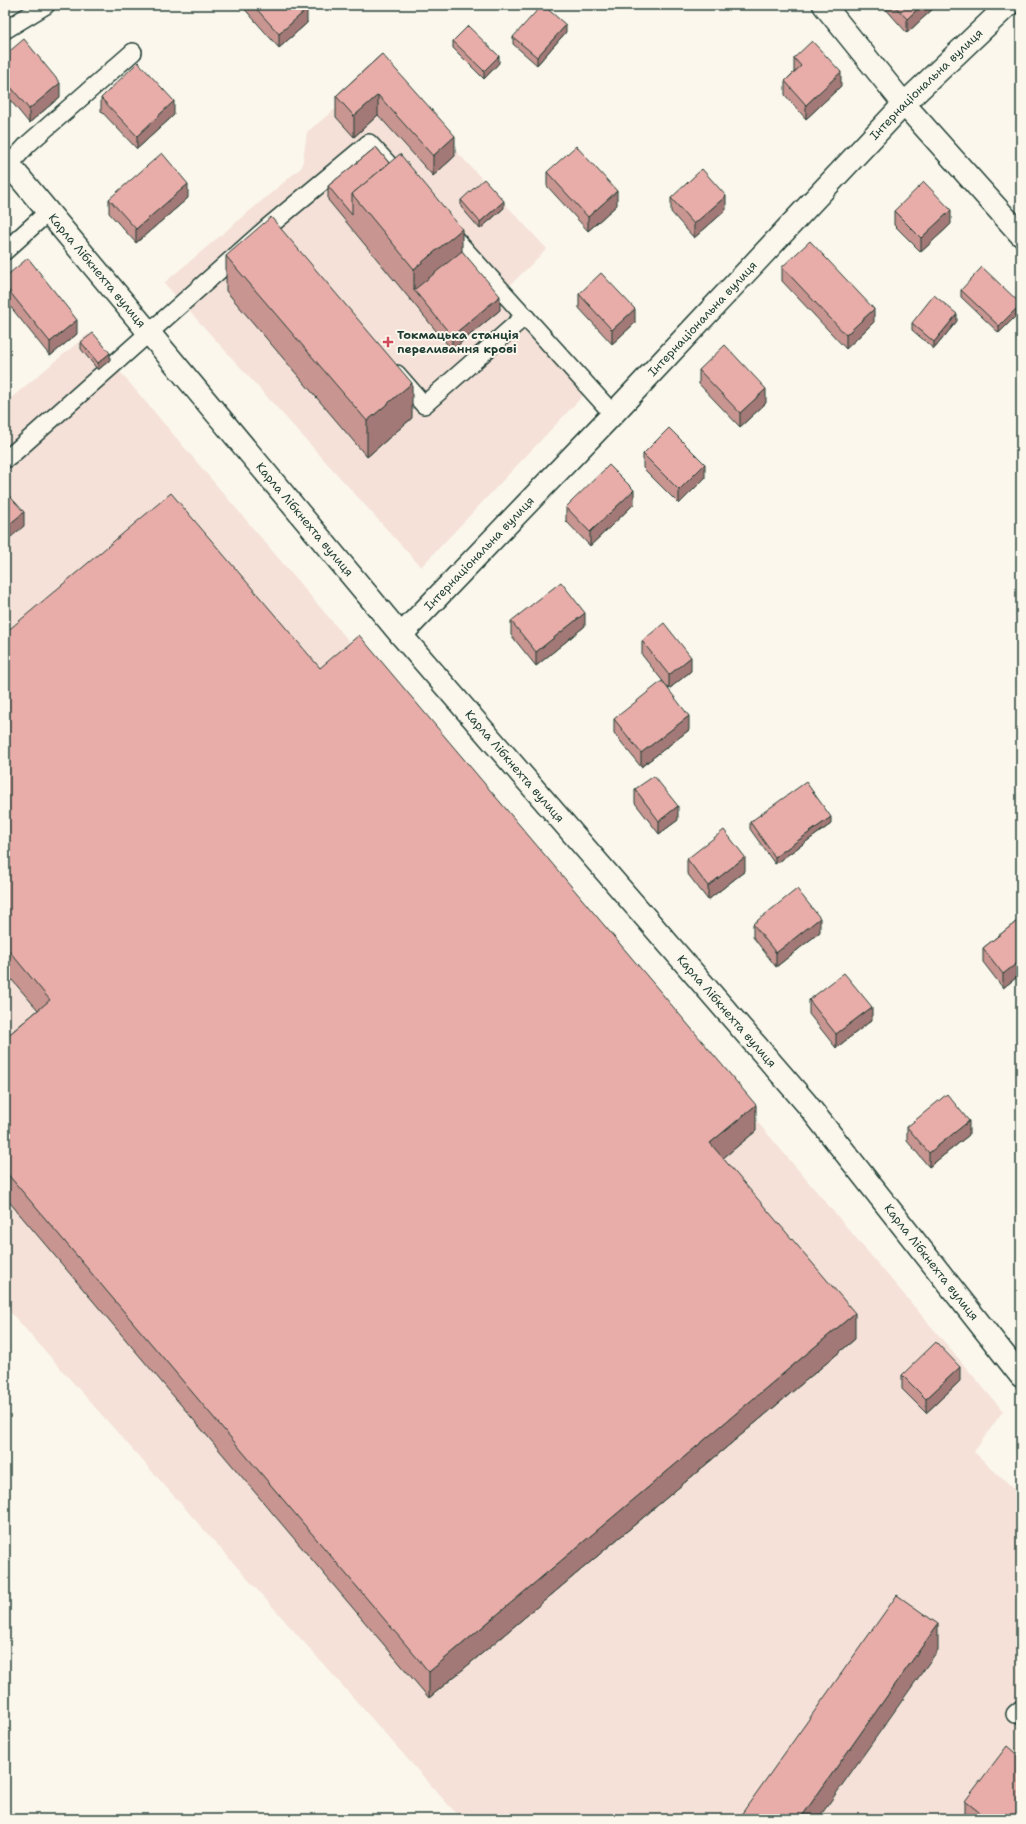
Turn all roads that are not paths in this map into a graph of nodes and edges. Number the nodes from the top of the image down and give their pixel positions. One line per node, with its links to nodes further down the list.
1 (46, 5): 4 (lane)
2 (824, 5): 6 (street)
3 (1008, 5): 6 (street, Інтернаціональна вулиця)
4 (5, 30)
5 (133, 52): 7 (lane)
6 (904, 104): 11 (street); 16 (street, Інтернаціональна вулиця)
7 (7, 162): 9 (street, Карла Лібкнехта вулиця)
8 (400, 178): 14 (lane)
9 (48, 212): 12 (lane); 14 (street, Карла Лібкнехта вулиця)
10 (437, 218): 13 (lane)
11 (1021, 235)
12 (5, 251)
13 (525, 316): 15 (lane); 16 (lane)
14 (148, 332): 17 (lane); 18 (street, Карла Лібкнехта вулиця)
15 (388, 363)
16 (614, 414): 18 (street, Інтернаціональна вулиця)
17 (5, 454)
18 (401, 635): 19 (street, Карла Лібкнехта вулиця)
19 (1014, 1352): 20 (street, Карла Лібкнехта вулиця)
20 (1021, 1376)

